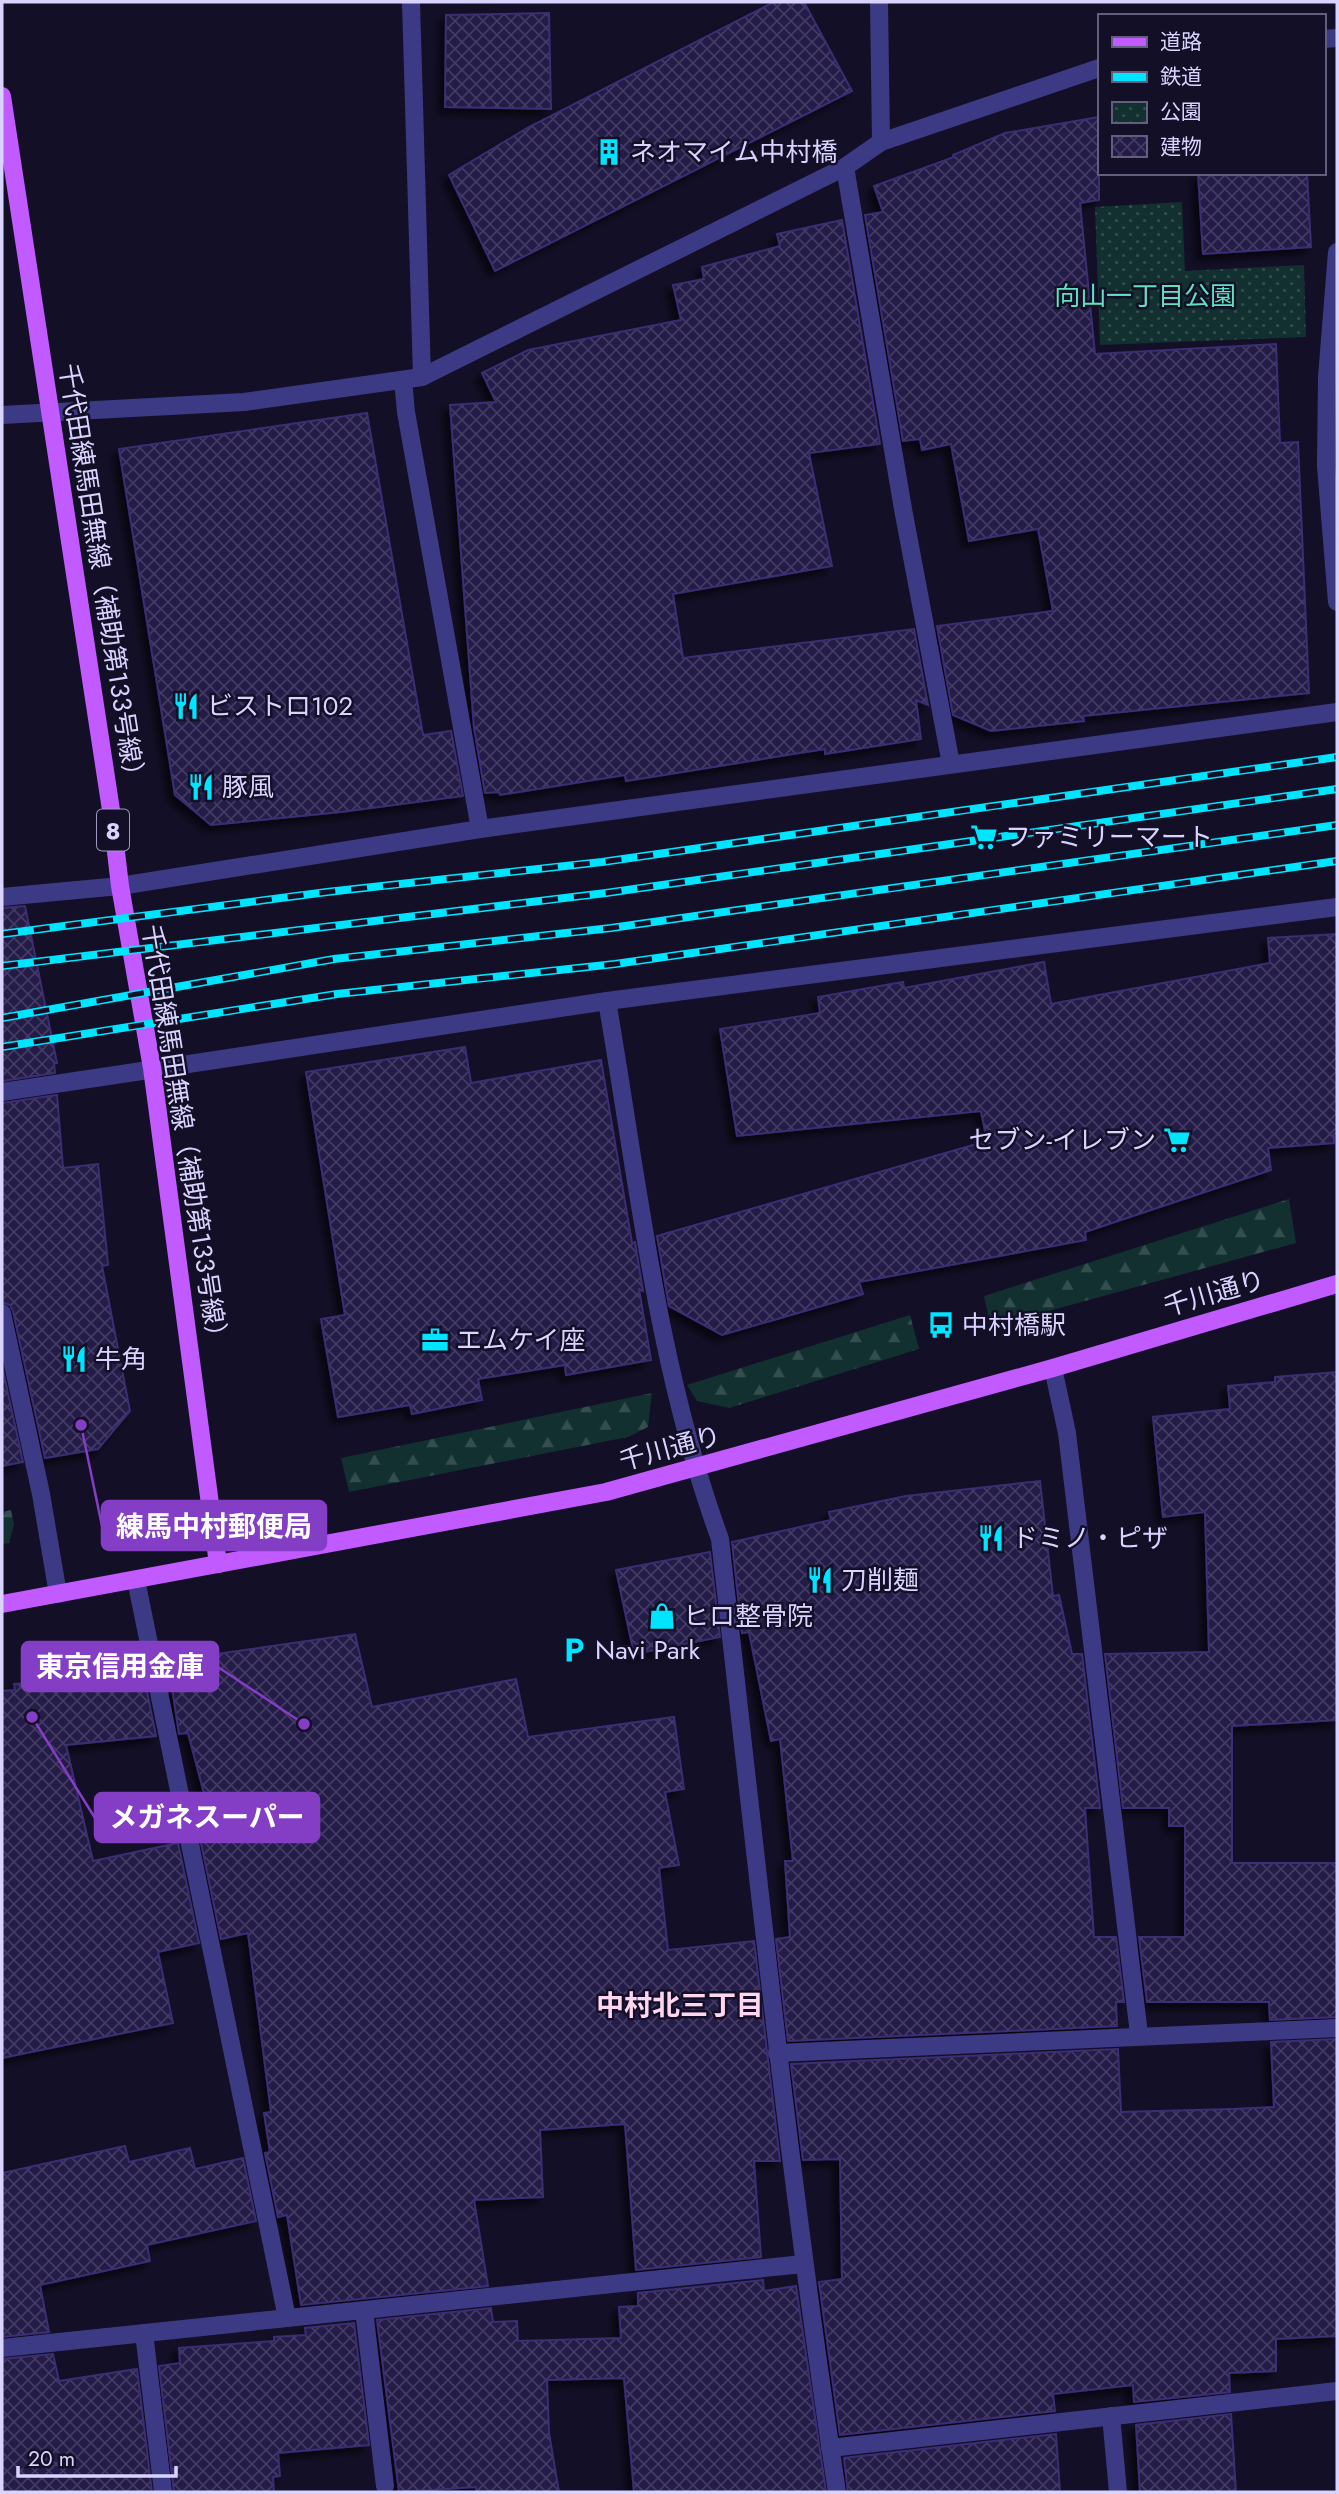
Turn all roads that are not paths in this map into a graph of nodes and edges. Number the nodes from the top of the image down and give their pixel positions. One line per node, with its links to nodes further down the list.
1 (411, 2): 10 (street)
2 (879, 2): 5 (street)
3 (1098, 68): 5 (street)
4 (2, 96): 7 (main road, 千代田練馬田無線（補助第133号線） / 8)
5 (881, 142): 6 (street)
6 (845, 167): 10 (street); 16 (street)
7 (8, 176): 12 (main road, 千代田練馬田無線（補助第133号線） / 8)
8 (1337, 252): 9 (street)
9 (1335, 308): 14 (street)
10 (422, 377): 11 (street)
11 (403, 380): 12 (street); 17 (street)
12 (51, 413): 13 (street); 18 (main road, 千代田練馬田無線（補助第133号線） / 8)
13 (2, 415)
14 (1337, 602)
15 (1337, 712): 16 (street)
16 (951, 764): 17 (street)
17 (480, 829): 18 (street)
18 (120, 886): 19 (street); 22 (main road, 千代田練馬田無線（補助第133号線） / 8)
19 (2, 897)
20 (1337, 907): 21 (street)
21 (607, 1001): 22 (street); 27 (street)
22 (152, 1068): 23 (street); 28 (main road, 千代田練馬田無線（補助第133号線） / 8)
23 (2, 1092)
24 (1337, 1284): 26 (main road, 千川通り)
25 (2, 1313): 30 (street)
26 (1053, 1368): 27 (main road, 千川通り); 33 (street)
27 (694, 1469): 28 (main road, 千川通り); 34 (street)
28 (218, 1564): 29 (main road, 千川通り)
29 (136, 1580): 30 (main road, 千川通り); 37 (street)
30 (58, 1594): 31 (main road, 千川通り)
31 (2, 1604)
32 (1337, 2028): 33 (street)
33 (1139, 2034): 34 (street)
34 (777, 2053): 35 (street)
35 (803, 2264): 36 (street); 42 (street)
36 (364, 2310): 37 (street); 43 (street)
37 (287, 2318): 38 (street)
38 (144, 2333): 39 (street); 44 (street)
39 (2, 2348)
40 (1337, 2390): 41 (street)
41 (1111, 2416): 42 (street); 46 (street)
42 (830, 2448): 45 (street)
43 (385, 2487)
44 (163, 2491)
45 (837, 2492)
46 (1118, 2492)

